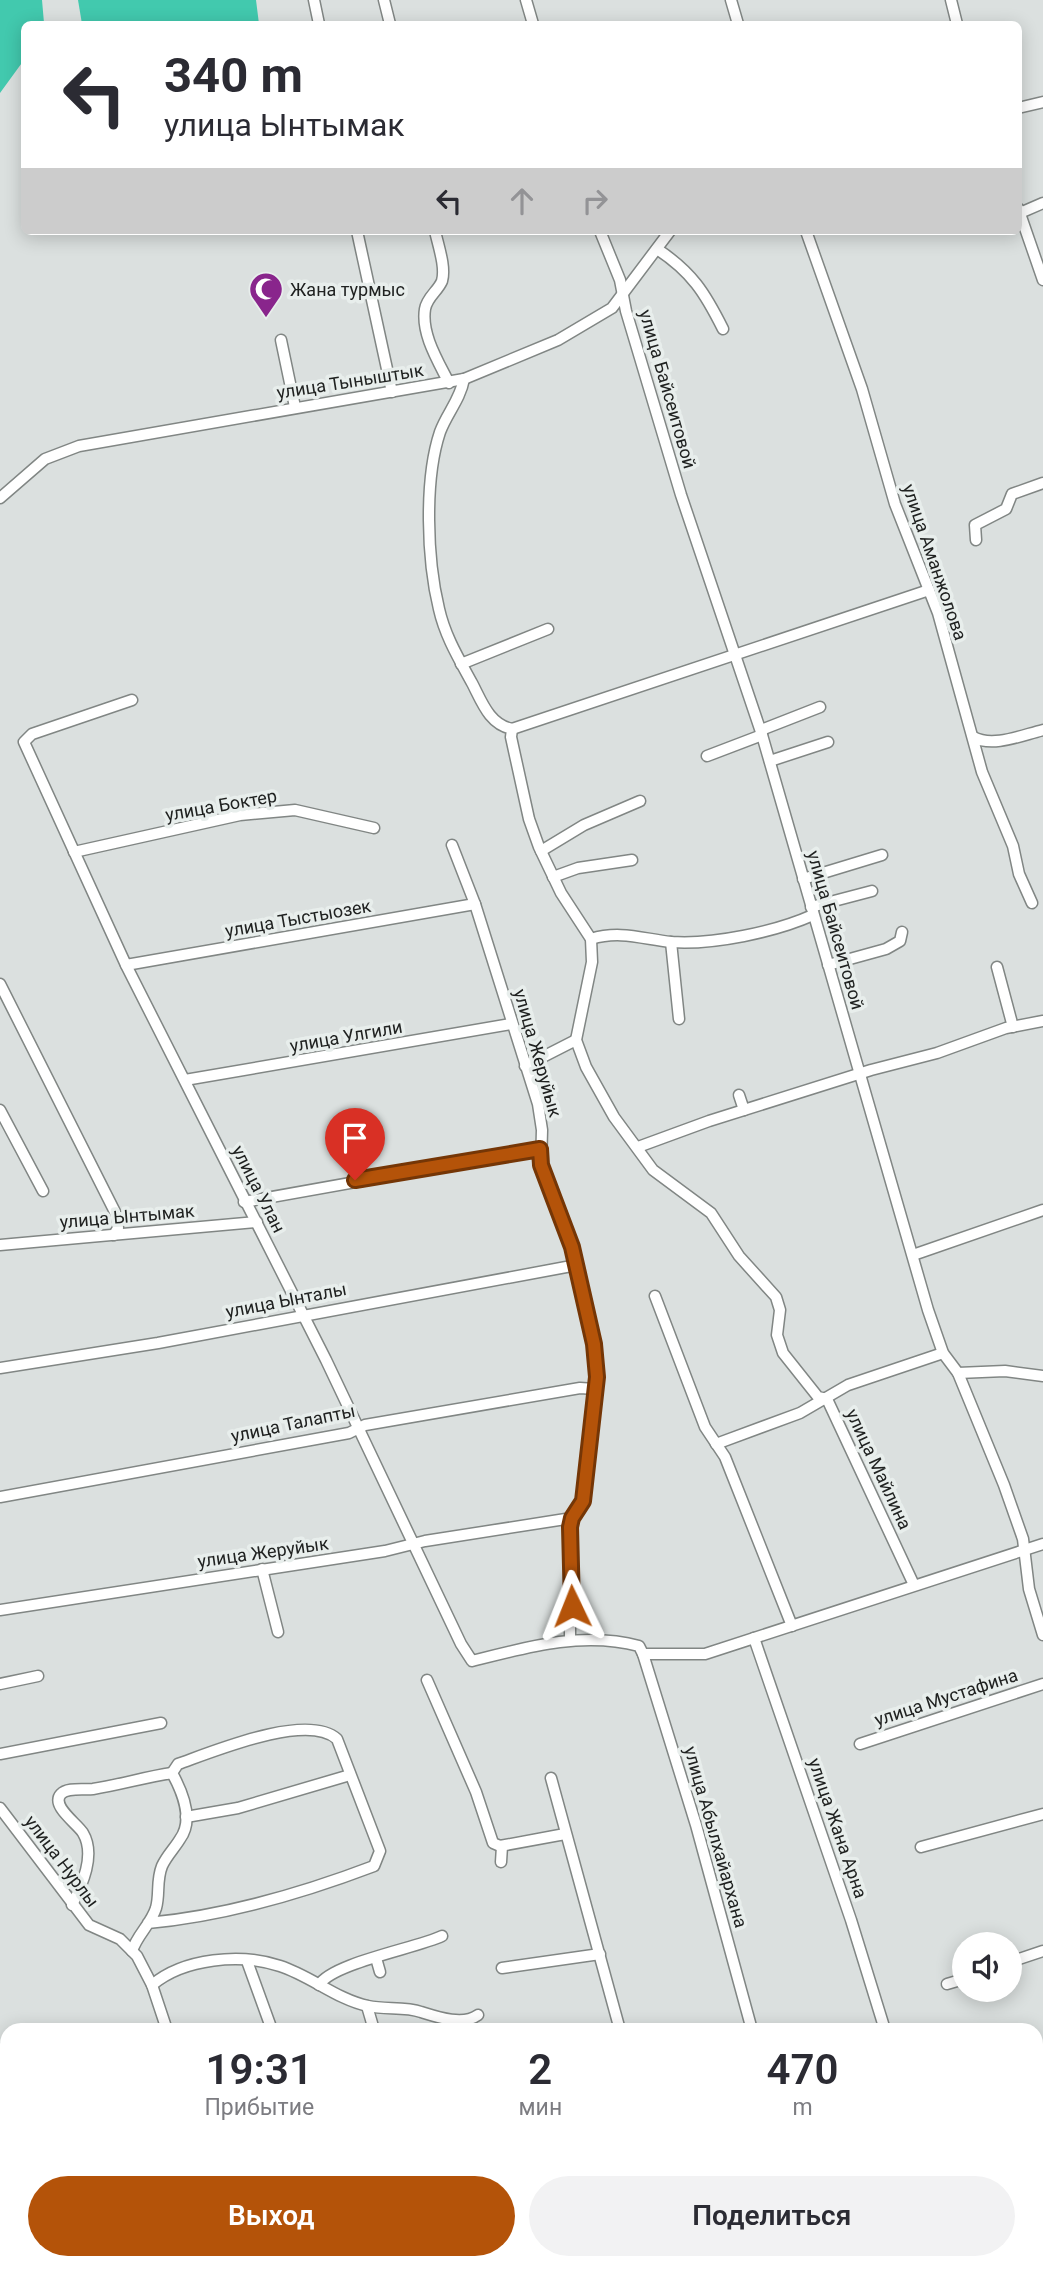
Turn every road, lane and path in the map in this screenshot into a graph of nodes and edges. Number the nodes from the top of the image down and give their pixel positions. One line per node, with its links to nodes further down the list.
1 (314, 0): 6 (street)
2 (384, 0): 7 (street)
3 (526, 0): 8 (street)
4 (731, 0): 9 (street)
5 (951, 0): 10 (street)
6 (318, 21)
7 (389, 21)
8 (532, 21)
9 (737, 21)
10 (956, 21)
11 (1043, 102): 12 (street)
12 (1022, 107)
13 (1043, 203): 14 (street)
14 (1022, 209)
15 (1022, 219): 22 (street)
16 (358, 235): 28 (street)
17 (436, 235): 27 (street)
18 (601, 235): 23 (street, улица Байсеитовой)
19 (667, 235): 21 (street, улица Тыныштык)
20 (807, 235): 33 (street, улица Аманжолова)
21 (657, 249): 23 (street, улица Тыныштык); 24 (street)
22 (1043, 280)
23 (624, 296): 26 (street, улица Тыныштык); 35 (street, улица Байсеитовой)
24 (723, 329)
25 (281, 340): 29 (street)
26 (464, 379): 27 (street, улица Тыныштык); 36 (street)
27 (449, 383): 28 (street, улица Тыныштык)
28 (392, 392): 29 (street, улица Тыныштык)
29 (296, 407): 31 (street, улица Тыныштык)
30 (1043, 483): 32 (street)
31 (0, 498)
32 (976, 540)
33 (929, 590): 35 (street); 42 (street, улица Аманжолова)
34 (548, 629): 36 (street)
35 (733, 655): 39 (street); 41 (street, улица Байсеитовой)
36 (461, 664): 39 (street)
37 (132, 700): 49 (street, улица Улан)
38 (820, 707): 41 (street)
39 (512, 729): 50 (street)
40 (1043, 730): 42 (street)
41 (761, 732): 44 (street); 45 (street, улица Байсеитовой)
42 (973, 737): 56 (street, улица Аманжолова)
43 (828, 742): 45 (street)
44 (707, 756)
45 (770, 761): 54 (street, улица Байсеитовой)
46 (640, 801): 50 (street)
47 (374, 828): 49 (street, улица Боктер)
48 (452, 845): 57 (street, улица Жеруйык)
49 (74, 852): 62 (street, улица Улан)
50 (541, 852): 53 (street)
51 (882, 855): 54 (street)
52 (632, 860): 53 (street)
53 (553, 877): 60 (street)
54 (803, 878): 58 (street, улица Байсеитовой)
55 (872, 891): 58 (street)
56 (1032, 903)
57 (475, 904): 62 (street, улица Тыстыозек); 68 (street, улица Жеруйык)
58 (812, 911): 61 (street); 63 (street, улица Байсеитовой)
59 (902, 932): 63 (street)
60 (592, 939): 61 (street); 70 (street)
61 (671, 942): 66 (street)
62 (126, 965): 73 (street, улица Улан)
63 (828, 965): 72 (street, улица Байсеитовой)
64 (997, 967): 69 (street)
65 (0, 984): 83 (street)
66 (679, 1019)
67 (1043, 1021): 69 (street)
68 (511, 1024): 71 (street, улица Жеруйык); 73 (street, улица Улгили)
69 (1013, 1027): 72 (street)
70 (576, 1040): 71 (street); 77 (street, улица Майлина)
71 (525, 1066): 78 (street, улица Жеруйык)
72 (859, 1075): 76 (street); 85 (street, улица Байсеитовой)
73 (185, 1080): 80 (street, улица Улан)
74 (739, 1095): 76 (street)
75 (0, 1110): 79 (street)
76 (744, 1110): 77 (street)
77 (638, 1147): 94 (street, улица Майлина)
78 (540, 1149): 80 (street); 86 (street, улица Жеруйык)
79 (43, 1191)
80 (244, 1202): 82 (street, улица Улан)
81 (1043, 1210): 85 (street)
82 (257, 1222): 83 (street, улица Ынтымак); 88 (street, улица Улан)
83 (114, 1235): 84 (street, улица Ынтымак)
84 (0, 1245)
85 (913, 1255): 89 (street, улица Байсеитовой)
86 (577, 1265): 88 (street, улица Ынталы); 93 (street, улица Жеруйык)
87 (654, 1296): 96 (street)
88 (302, 1315): 90 (street, улица Ынталы); 95 (street, улица Улан)
89 (943, 1353): 91 (street, улица Байсеитовой); 94 (street)
90 (0, 1368)
91 (958, 1373): 92 (street); 101 (street, улица Байсеитовой)
92 (1043, 1376)
93 (595, 1389): 95 (street, улица Талапты); 98 (street, улица Жеруйык)
94 (827, 1399): 96 (street); 103 (street, улица Майлина)
95 (358, 1430): 97 (street, улица Талапты); 99 (street, улица Улан)
96 (716, 1444): 105 (street)
97 (0, 1497)
98 (572, 1518): 99 (street, улица Жеруйык); 109 (street, улица Жеруйык)
99 (415, 1544): 102 (street, улица Жеруйык); 109 (street, улица Улан)
100 (1043, 1544): 101 (street)
101 (1025, 1551): 103 (street); 107 (street, улица Байсеитовой)
102 (262, 1569): 104 (street, улица Жеруйык); 106 (street)
103 (914, 1585): 105 (street)
104 (0, 1610)
105 (792, 1626): 108 (street)
106 (278, 1632)
107 (1043, 1635)
108 (754, 1638): 110 (street); 150 (street, улица Жана Арна)
109 (570, 1639): 110 (street)
110 (643, 1654): 149 (street, улица Абылхайархана)
111 (38, 1676): 113 (street)
112 (427, 1680): 125 (street)
113 (0, 1684)
114 (1043, 1684): 116 (street, улица Мустафина)
115 (161, 1723): 117 (street)
116 (860, 1744)
117 (0, 1754)
118 (172, 1773): 119 (street); 123 (street); 128 (street)
119 (350, 1774): 123 (street); 129 (street)
120 (551, 1778): 124 (street)
121 (0, 1808): 128 (street, улица Нурлы)
122 (1043, 1814): 126 (street)
123 (186, 1817): 129 (street)
124 (565, 1834): 125 (street); 133 (street)
125 (502, 1846): 127 (street)
126 (921, 1847)
127 (501, 1862)
128 (72, 1905): 131 (street, улица Нурлы)
129 (148, 1923): 131 (street)
130 (442, 1936): 134 (street)
131 (132, 1951): 142 (street, улица Нурлы)
132 (1043, 1951): 135 (street)
133 (600, 1954): 137 (street); 148 (street)
134 (376, 1958): 138 (street); 140 (street)
135 (1022, 1958)
136 (247, 1961): 140 (street); 142 (street); 146 (street)
137 (502, 1968)
138 (380, 1972)
139 (952, 1983): 141 (street)
140 (319, 1984): 143 (street)
141 (947, 1984)
142 (152, 1985): 145 (street, улица Нурлы)
143 (368, 2006): 144 (street); 147 (street)
144 (478, 2015)
145 (165, 2023)
146 (269, 2023)
147 (372, 2023)
148 (618, 2023)
149 (750, 2023)
150 (883, 2023)

